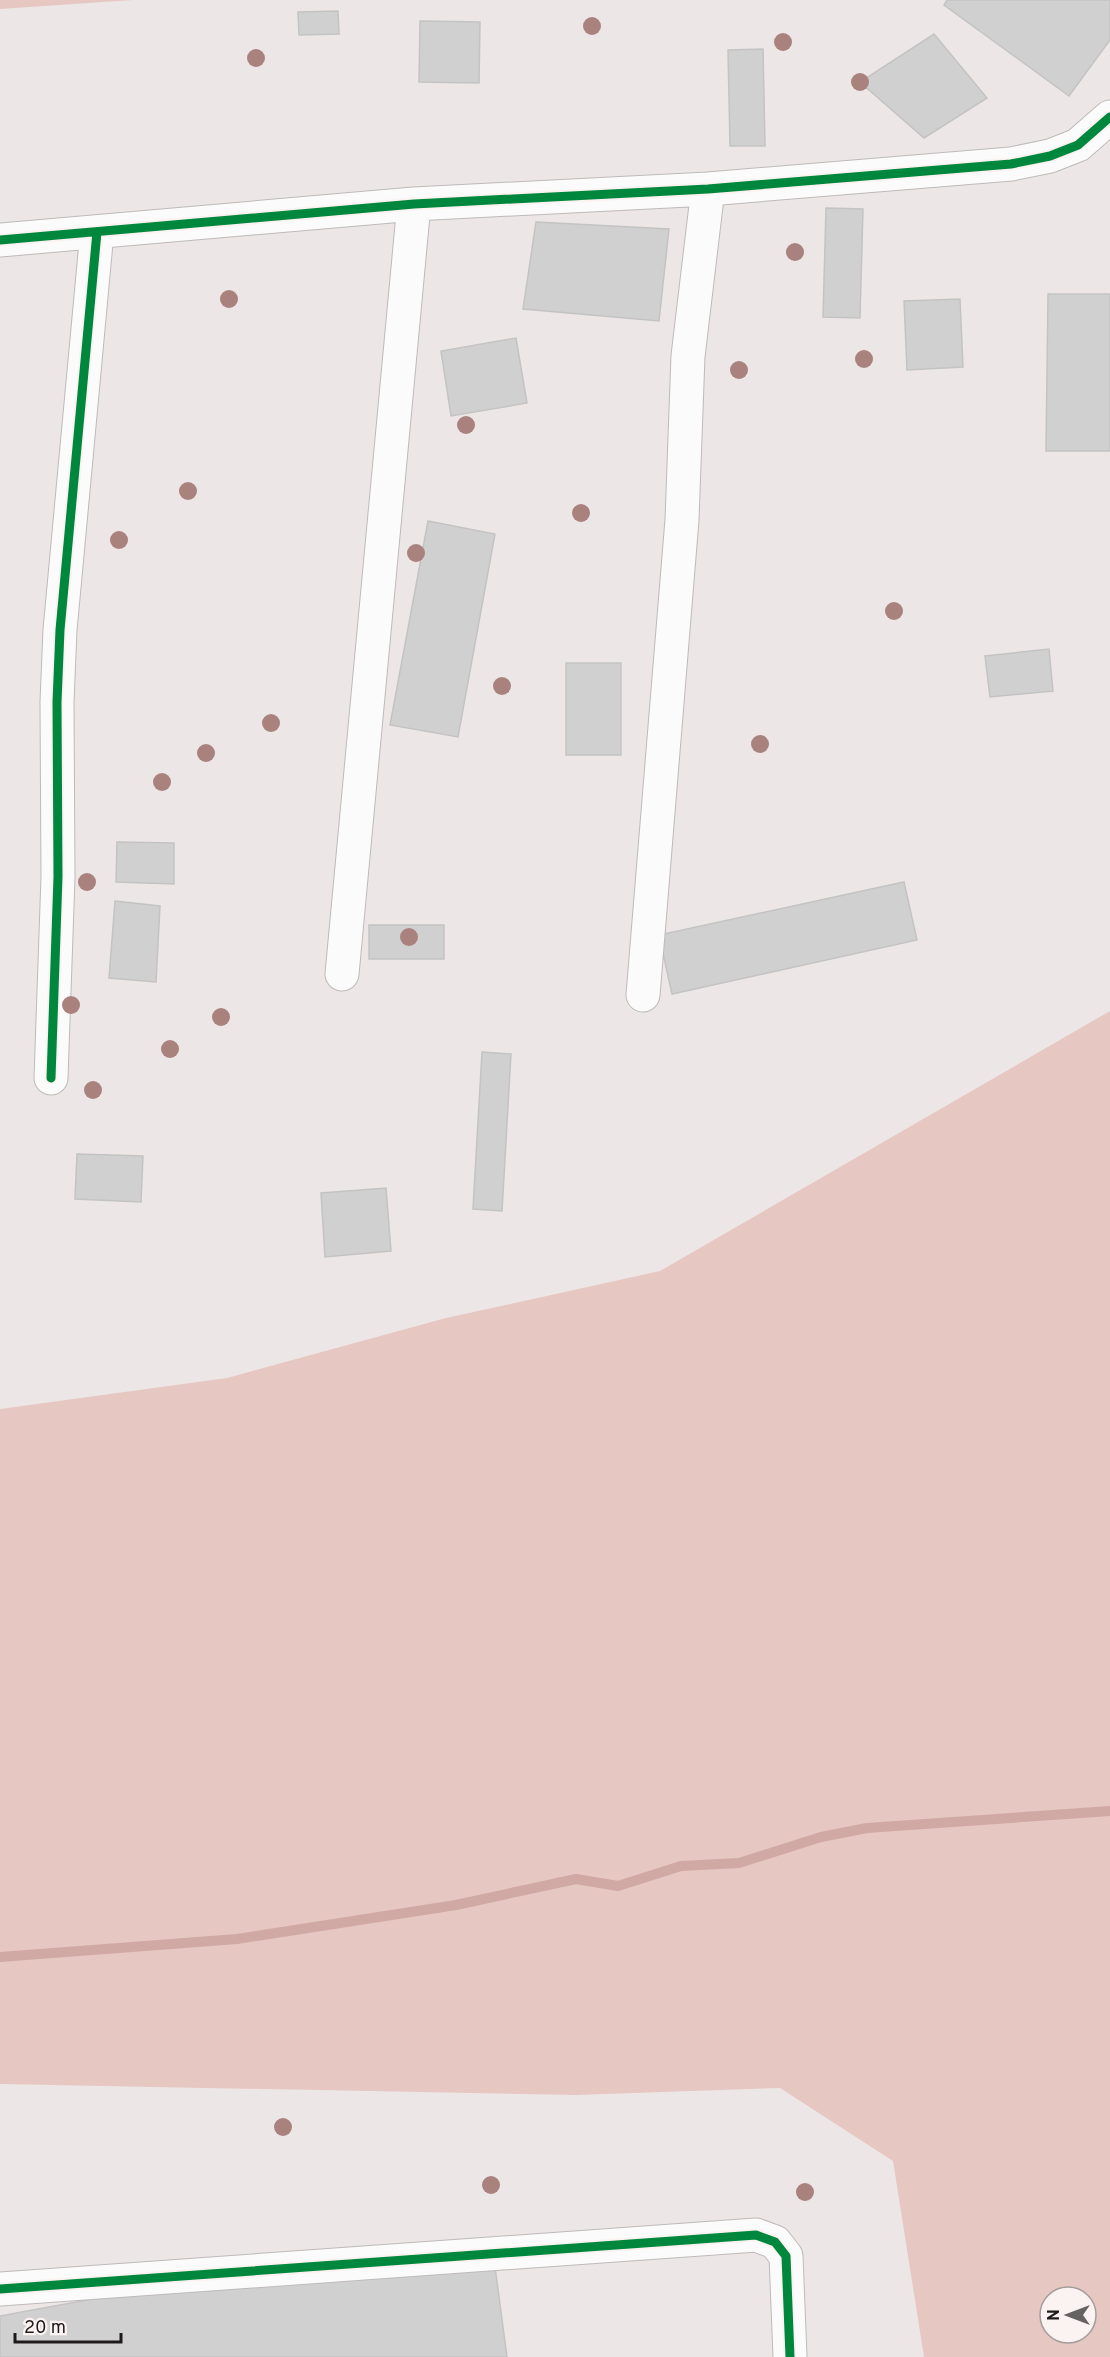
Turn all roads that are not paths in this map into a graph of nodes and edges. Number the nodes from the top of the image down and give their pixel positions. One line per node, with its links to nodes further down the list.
1 (1110, 117): 2 (street)
2 (708, 189): 3 (street); 7 (street)
3 (414, 204): 4 (street); 6 (street)
4 (97, 232): 5 (street); 8 (street)
5 (0, 240)
6 (342, 974)
7 (643, 994)
8 (51, 1078)
9 (0, 2289): 10 (street)
10 (790, 2357)

